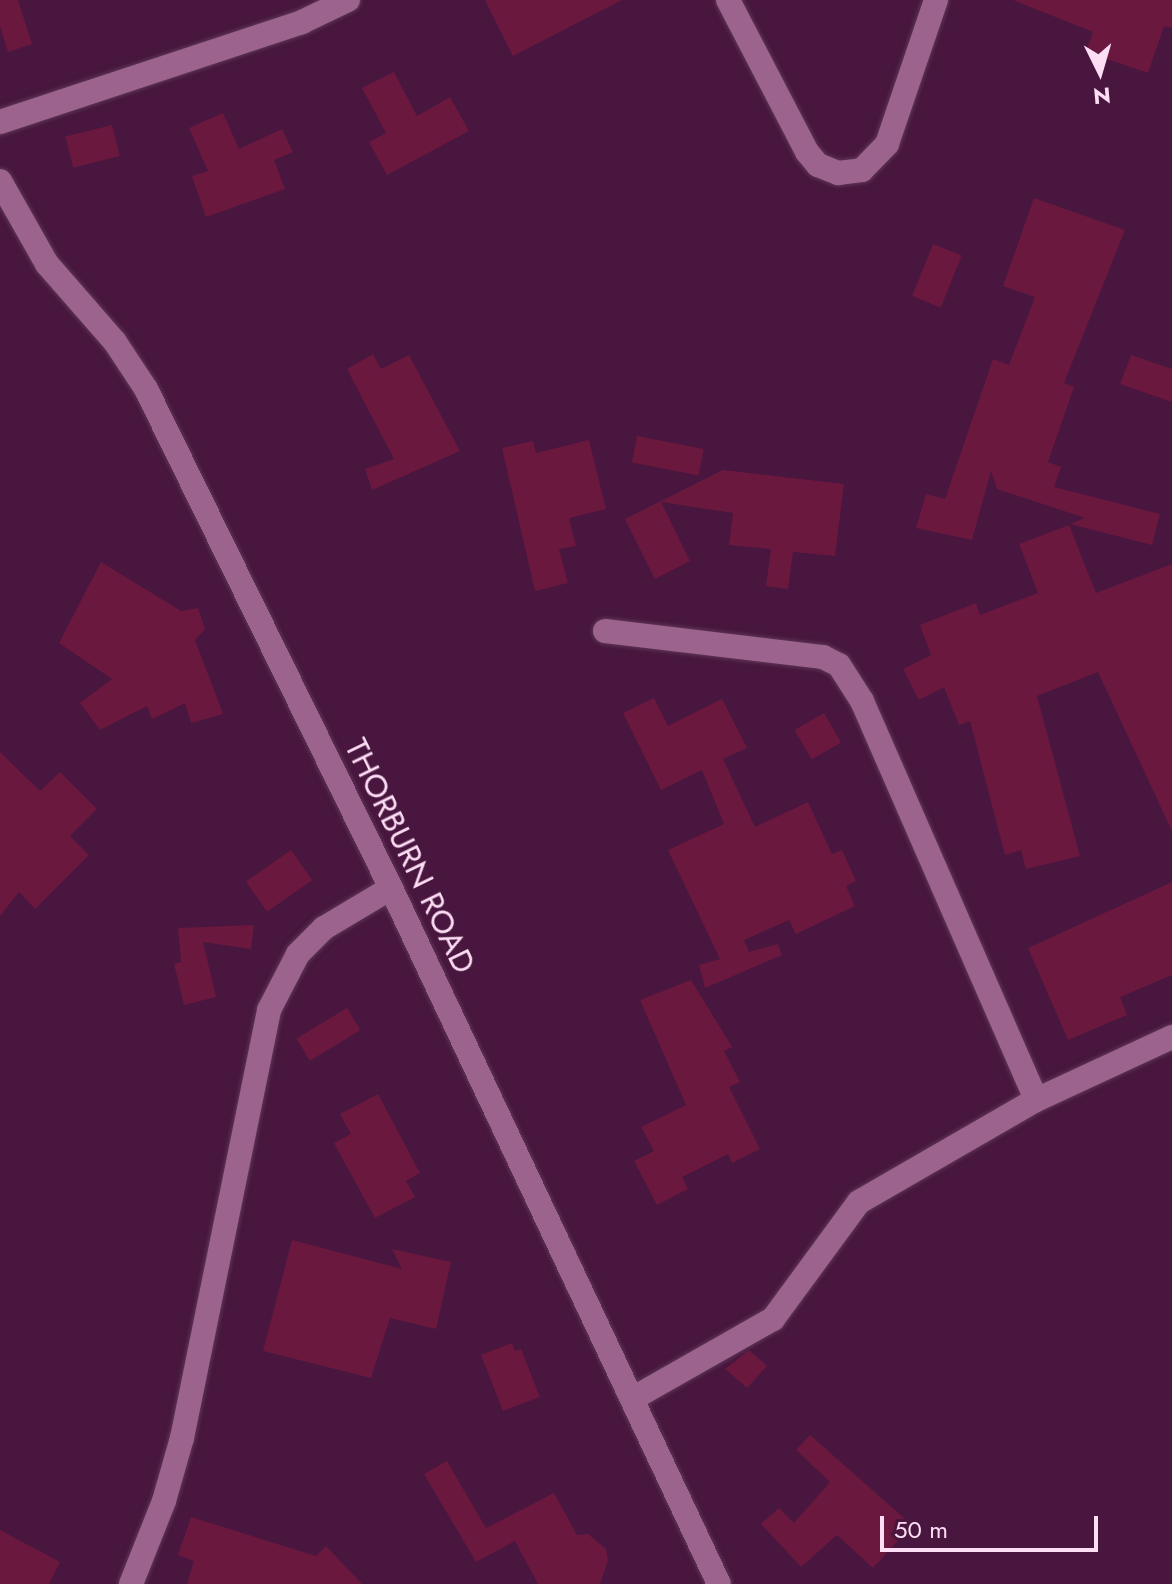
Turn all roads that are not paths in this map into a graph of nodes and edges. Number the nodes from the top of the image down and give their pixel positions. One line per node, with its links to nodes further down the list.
1 (348, 0): 4 (street)
2 (728, 0): 3 (street)
3 (936, 0)
4 (0, 122)
5 (0, 181): 7 (street, THORBURN ROAD)
6 (605, 631): 9 (street)
7 (391, 888): 10 (street, THORBURN ROAD); 11 (street)
8 (1172, 1037): 9 (street)
9 (1036, 1100): 10 (street)
10 (632, 1399): 12 (street, THORBURN ROAD)
11 (131, 1584)
12 (719, 1584)

